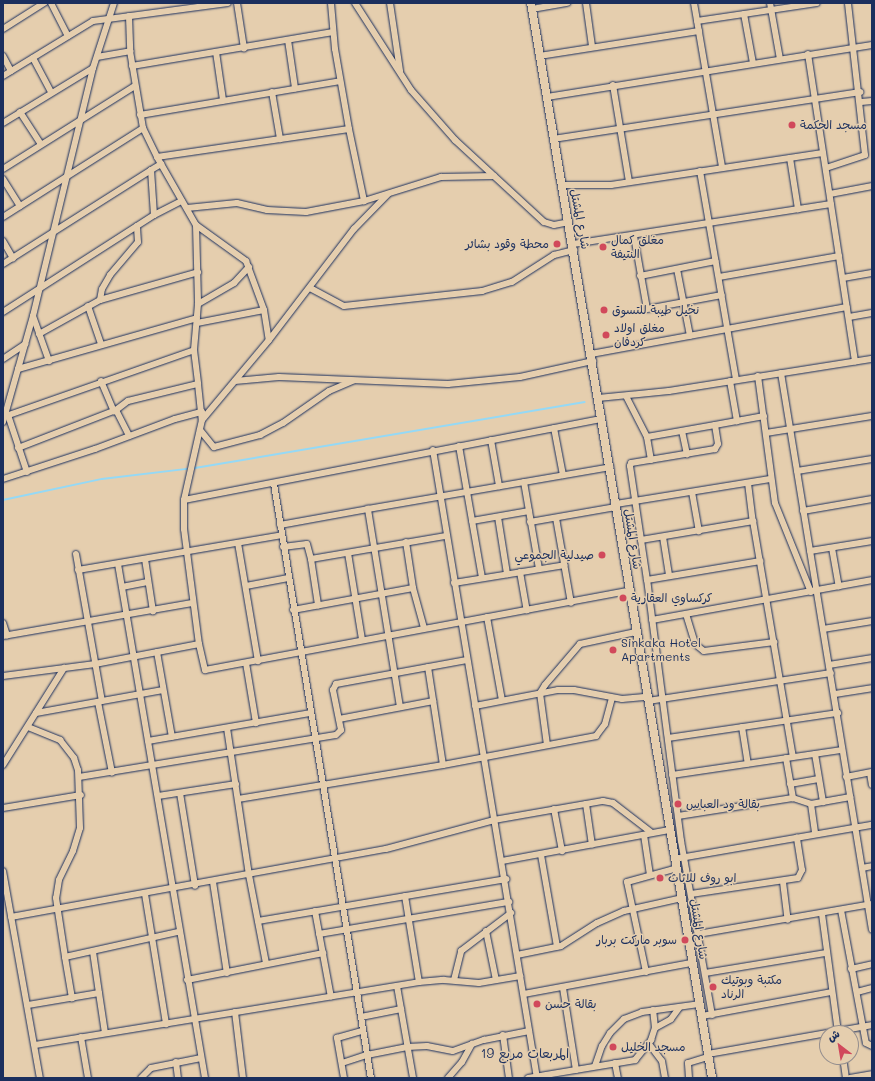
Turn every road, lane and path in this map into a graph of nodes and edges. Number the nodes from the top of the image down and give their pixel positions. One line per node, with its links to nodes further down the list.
1 (44, 3): 23 (street)
2 (51, 3): 26 (street)
3 (114, 3): 21 (street)
4 (180, 3): 17 (street)
5 (228, 3): 17 (street)
6 (237, 3): 31 (street)
7 (331, 3): 25 (street)
8 (355, 3): 45 (street)
9 (390, 3): 45 (street)
10 (567, 3): 16 (street)
11 (586, 3): 29 (street)
12 (694, 3): 22 (street)
13 (770, 3): 18 (street)
14 (817, 3): 18 (street)
15 (848, 3): 30 (street)
16 (531, 6): 36 (street, شارع المشتل)
17 (181, 10): 20 (street)
18 (771, 10): 19 (street); 39 (street)
19 (744, 14): 22 (street); 40 (street)
20 (129, 16): 21 (street); 32 (street)
21 (110, 17): 26 (street); 37 (street)
22 (697, 21): 24 (street)
23 (3, 29)
24 (699, 31): 29 (street); 43 (street)
25 (333, 32): 27 (street); 47 (street)
26 (68, 36): 38 (street)
27 (288, 40): 31 (street); 50 (street)
28 (872, 45): 30 (street)
29 (592, 46): 36 (street)
30 (854, 47): 34 (street); 53 (street)
31 (244, 48): 33 (street)
32 (130, 51): 37 (street); 41 (street)
33 (216, 52): 41 (street); 56 (street)
34 (808, 54): 39 (street); 55 (street)
35 (3, 56): 44 (street)
36 (539, 56): 54 (street, شارع المشتل)
37 (97, 57): 42 (street)
38 (32, 58): 44 (street); 51 (street)
39 (780, 59): 40 (street)
40 (753, 63): 43 (street)
41 (132, 66): 49 (street)
42 (93, 68): 51 (street); 62 (street)
43 (705, 70): 48 (street); 60 (street)
44 (11, 71): 46 (street)
45 (401, 75): 80 (street)
46 (3, 76)
47 (340, 81): 50 (street); 65 (street)
48 (613, 85): 54 (street); 66 (street)
49 (135, 86): 61 (street); 62 (street)
50 (295, 88): 52 (street)
51 (51, 92): 59 (street)
52 (272, 92): 56 (street); 67 (street)
53 (860, 92): 55 (street); 58 (street)
54 (547, 97): 68 (street, شارع المشتل)
55 (815, 97): 60 (street); 70 (street)
56 (223, 100): 61 (street)
57 (872, 101): 58 (street)
58 (861, 102): 75 (street)
59 (20, 112): 63 (street); 69 (street)
60 (713, 114): 66 (street); 74 (street)
61 (140, 115): 64 (street)
62 (80, 122): 69 (street); 79 (street)
63 (3, 123)
64 (144, 128): 71 (street); 79 (street)
65 (349, 129): 67 (street); 88 (street)
66 (621, 130): 68 (street); 82 (street)
67 (280, 139): 71 (street)
68 (553, 139): 83 (street, شارع المشتل)
69 (41, 144): 76 (street)
70 (823, 153): 72 (street); 75 (street)
71 (157, 157): 73 (street)
72 (790, 158): 74 (street); 92 (street)
73 (161, 164): 77 (street); 87 (street)
74 (722, 167): 78 (street)
75 (826, 168): 86 (street)
76 (3, 169)
77 (151, 170): 93 (street); 99 (street)
78 (700, 171): 82 (street); 96 (street)
79 (68, 176): 90 (street); 99 (street)
80 (494, 176): 85 (street); 95 (street)
81 (3, 179): 90 (street)
82 (629, 182): 83 (street)
83 (562, 186): 95 (street, شارع المشتل)
84 (872, 186): 86 (street)
85 (388, 194): 88 (street); 115 (street)
86 (830, 194): 89 (street)
87 (182, 201): 91 (street); 93 (street)
88 (364, 201): 91 (street)
89 (831, 204): 92 (street); 103 (street)
90 (20, 206): 94 (street)
91 (187, 208): 97 (street)
92 (798, 209): 96 (street)
93 (154, 215): 98 (street)
94 (3, 217)
95 (569, 222): 102 (street, شارع المشتل)
96 (709, 222): 100 (street); 105 (street)
97 (196, 225): 107 (street); 109 (street)
98 (137, 226): 114 (street); 117 (street)
99 (54, 232): 104 (street); 114 (street)
100 (634, 236): 102 (street); 111 (street)
101 (3, 241): 104 (street)
102 (574, 247): 115 (street); 136 (street, شارع المشتل)
103 (839, 256): 112 (street); 113 (street)
104 (13, 258): 106 (street)
105 (716, 260): 108 (street); 112 (street)
106 (3, 264)
107 (249, 267): 119 (street); 122 (street)
108 (677, 268): 111 (street); 118 (street)
109 (198, 272): 117 (street); 119 (street)
110 (872, 273): 113 (street)
111 (640, 276): 118 (street)
112 (719, 277): 116 (street)
113 (843, 278): 121 (street)
114 (40, 288): 123 (street); 125 (street)
115 (310, 288): 131 (street)
116 (722, 295): 118 (street); 128 (street)
117 (100, 300): 120 (street)
118 (683, 302): 130 (street)
119 (198, 304): 127 (street)
120 (88, 306): 129 (street); 133 (street)
121 (847, 307): 126 (street); 128 (street)
122 (264, 310): 127 (street); 131 (street)
123 (3, 312)
124 (872, 313): 126 (street)
125 (33, 316): 129 (street); 132 (street)
126 (849, 317): 139 (street)
127 (197, 320): 133 (street); 134 (street)
128 (728, 330): 130 (street); 146 (street)
129 (39, 334): 138 (street)
130 (690, 336): 136 (street)
131 (269, 340): 145 (street)
132 (25, 344): 135 (street); 140 (street)
133 (101, 344): 138 (street)
134 (194, 350): 144 (street); 147 (street)
135 (3, 358)
136 (592, 358): 143 (street); 149 (street, شارع المشتل)
137 (872, 359): 139 (street)
138 (50, 361): 140 (street)
139 (855, 361): 141 (street)
140 (18, 369): 150 (street)
141 (781, 373): 142 (street); 163 (street)
142 (758, 376): 146 (street); 155 (street)
143 (357, 380): 145 (street); 164 (street)
144 (101, 381): 152 (street); 154 (street)
145 (235, 381): 158 (street)
146 (733, 381): 148 (street); 159 (street)
147 (198, 384): 152 (street); 153 (street)
148 (626, 396): 149 (street); 168 (street)
149 (598, 398): 157 (street, شارع المشتل)
150 (10, 402): 151 (street); 154 (street)
151 (3, 406)
152 (115, 411): 167 (street); 171 (street)
153 (202, 412): 158 (street); 167 (street)
154 (7, 415): 160 (street); 171 (street)
155 (764, 416): 159 (street); 166 (street)
156 (872, 416): 163 (street)
157 (602, 419): 162 (street); 176 (street, شارع المشتل)
158 (202, 420): 164 (street)
159 (737, 421): 161 (street)
160 (3, 422)
161 (715, 425): 165 (street); 173 (street)
162 (554, 428): 169 (street); 179 (street)
163 (790, 429): 166 (street); 177 (street)
164 (200, 430): 189 (street)
165 (682, 431): 168 (street); 173 (street)
166 (766, 433): 180 (street)
167 (128, 436): 178 (street)
168 (647, 437): 175 (street)
169 (491, 440): 170 (street); 185 (street)
170 (459, 446): 172 (street); 186 (street)
171 (18, 448): 178 (street)
172 (433, 450): 184 (street); 188 (street)
173 (687, 454): 175 (street)
174 (872, 459): 177 (street)
175 (650, 460): 191 (street)
176 (610, 467): 179 (street); 192 (street, شارع المشتل)
177 (797, 471): 194 (street)
178 (27, 472): 181 (street)
179 (563, 475): 182 (street)
180 (770, 478): 183 (street); 237 (street)
181 (3, 479)
182 (524, 482): 185 (street); 195 (street)
183 (748, 483): 187 (street); 199 (street)
184 (274, 484): 189 (street); 201 (street)
185 (498, 486): 186 (street)
186 (467, 492): 188 (street); 198 (street)
187 (692, 492): 191 (street); 202 (street)
188 (440, 497): 193 (street); 204 (street)
189 (184, 500): 213 (street)
190 (872, 500): 194 (street)
191 (635, 501): 192 (street); 206 (street)
192 (616, 506): 197 (street); 238 (street, شارع المشتل)
193 (368, 509): 201 (street); 211 (street)
194 (803, 511): 214 (street)
195 (529, 512): 196 (street); 200 (street)
196 (498, 517): 198 (street); 225 (street)
197 (556, 518): 200 (street); 221 (street)
198 (472, 521): 228 (street)
199 (753, 521): 202 (street); 219 (street)
200 (530, 522): 222 (street)
201 (280, 525): 203 (street)
202 (699, 531): 205 (street)
203 (282, 536): 209 (street); 210 (street)
204 (446, 536): 208 (street); 232 (street)
205 (662, 537): 206 (street); 226 (street)
206 (641, 540): 229 (street)
207 (872, 541): 212 (street)
208 (406, 542): 211 (street); 236 (street)
209 (238, 543): 213 (street); 233 (street)
210 (283, 547): 218 (street); 227 (street)
211 (374, 548): 215 (street); 239 (street)
212 (832, 548): 214 (street); 234 (street)
213 (186, 551): 217 (street); 242 (street)
214 (810, 551): 237 (street)
215 (348, 553): 218 (street); 240 (street)
216 (76, 554): 223 (street)
217 (145, 559): 220 (street); 231 (street)
218 (311, 559): 244 (street)
219 (760, 561): 226 (street); 241 (street)
220 (118, 564): 223 (street); 235 (street)
221 (564, 565): 222 (street); 243 (street)
222 (539, 569): 224 (street)
223 (78, 570): 253 (street)
224 (520, 572): 225 (street); 246 (street)
225 (507, 574): 228 (street)
226 (669, 576): 229 (street)
227 (288, 578): 233 (street); 245 (street)
228 (482, 578): 232 (street)
229 (646, 580): 251 (street)
230 (872, 580): 234 (street)
231 (148, 582): 235 (street); 247 (street)
232 (454, 583): 254 (street)
233 (246, 586): 269 (street)
234 (839, 586): 237 (street)
235 (122, 587): 249 (street)
236 (413, 588): 239 (street); 256 (street)
237 (814, 591): 241 (street); 257 (street)
238 (629, 592): 243 (street); 258 (street, شارع المشتل)
239 (381, 593): 240 (street); 260 (street)
240 (356, 598): 244 (street); 261 (street)
241 (767, 600): 248 (street); 262 (street)
242 (192, 603): 247 (street); 263 (street)
243 (571, 603): 246 (street)
244 (318, 605): 245 (street)
245 (293, 610): 265 (street)
246 (527, 610): 250 (street)
247 (153, 611): 249 (street)
248 (686, 614): 251 (street); 262 (street)
249 (127, 616): 253 (street); 266 (street)
250 (487, 617): 254 (street); 287 (street)
251 (652, 620): 285 (street)
252 (872, 621): 257 (street)
253 (87, 622): 259 (street); 271 (street)
254 (460, 622): 256 (street); 268 (street)
255 (3, 623): 259 (street)
256 (424, 628): 260 (street)
257 (823, 629): 272 (street)
258 (636, 632): 281 (street); 286 (street, شارع المشتل)
259 (5, 635)
260 (387, 635): 261 (street); 275 (street)
261 (362, 639): 265 (street)
262 (774, 642): 278 (street)
263 (198, 644): 264 (street); 270 (street)
264 (157, 652): 266 (street); 280 (street)
265 (300, 653): 269 (street); 293 (street)
266 (134, 657): 271 (street); 283 (street)
267 (872, 658): 272 (street)
268 (467, 660): 273 (street); 290 (street)
269 (258, 661): 270 (street)
270 (246, 663): 297 (street)
271 (95, 664): 274 (street); 289 (street)
272 (829, 665): 276 (street)
273 (428, 667): 275 (street); 288 (street)
274 (64, 668): 277 (street); 292 (street)
275 (394, 673): 291 (street); 295 (street)
276 (831, 673): 278 (street); 282 (street)
277 (3, 676)
278 (781, 680): 285 (street); 296 (street)
279 (872, 688): 282 (street)
280 (163, 690): 283 (street); 301 (street)
281 (540, 693): 284 (street); 287 (street); 305 (street)
282 (835, 694): 294 (street)
283 (140, 695): 289 (street); 304 (street)
284 (612, 698): 286 (street); 305 (street)
285 (663, 698): 286 (street); 302 (street)
286 (648, 699): 340 (street, شارع المشتل)
287 (502, 700): 290 (street)
288 (433, 701): 291 (street); 313 (street)
289 (100, 702): 292 (street); 315 (street)
290 (475, 706): 309 (street)
291 (400, 707): 295 (street)
292 (36, 713): 298 (street)
293 (310, 713): 297 (street); 303 (street)
294 (838, 713): 296 (street); 306 (street)
295 (338, 719): 303 (street)
296 (788, 721): 299 (street); 310 (street)
297 (256, 723): 300 (street)
298 (28, 727): 312 (street); 318 (street)
299 (742, 727): 302 (street); 311 (street)
300 (227, 728): 301 (street); 307 (street)
301 (172, 737): 304 (street)
302 (668, 738): 317 (street)
303 (314, 739): 307 (street); 324 (street)
304 (148, 741): 314 (street)
305 (547, 745): 309 (street)
306 (842, 750): 308 (street); 319 (street)
307 (231, 752): 314 (street); 321 (street)
308 (815, 754): 310 (street); 320 (street)
309 (483, 758): 313 (street); 337 (street)
310 (790, 758): 311 (street); 322 (street)
311 (748, 764): 317 (street)
312 (3, 765)
313 (443, 765): 324 (street)
314 (152, 766): 315 (street); 327 (street)
315 (112, 773): 318 (street)
316 (871, 773): 319 (street); 323 (street)
317 (672, 775): 336 (street)
318 (79, 777): 326 (street)
319 (846, 777): 328 (street)
320 (819, 779): 322 (street); 331 (street)
321 (236, 784): 325 (street); 330 (street)
322 (790, 784): 329 (street)
323 (872, 785)
324 (322, 786): 330 (street); 349 (street)
325 (180, 793): 327 (street); 360 (street)
326 (81, 795): 334 (street); 370 (street)
327 (158, 796): 361 (street)
328 (850, 797): 331 (street); 339 (street)
329 (793, 798): 333 (street); 336 (street)
330 (238, 799): 355 (street)
331 (823, 802): 333 (street)
332 (586, 804): 335 (street); 341 (street); 345 (street)
333 (811, 804): 342 (street)
334 (3, 808)
335 (554, 810): 337 (street); 346 (street)
336 (678, 816): 348 (street)
337 (494, 820): 349 (street); 350 (street)
338 (872, 824): 339 (street)
339 (855, 828): 342 (street); 353 (street)
340 (669, 830): 341 (street); 351 (street, شارع المشتل)
341 (652, 833): 343 (street)
342 (815, 834): 344 (street)
343 (644, 835): 345 (street); 356 (street)
344 (797, 838): 348 (street); 359 (street)
345 (592, 845): 346 (street)
346 (562, 851): 347 (street)
347 (541, 855): 350 (street); 386 (street)
348 (684, 856): 351 (street); 363 (street)
349 (334, 859): 355 (street); 368 (street)
350 (502, 861): 357 (street)
351 (676, 863): 356 (street); 365 (street, شارع المشتل)
352 (872, 866): 353 (street)
353 (862, 868): 367 (street)
354 (3, 871): 375 (street)
355 (249, 875): 358 (street); 378 (street)
356 (650, 875): 369 (street)
357 (506, 879): 364 (street); 366 (street)
358 (213, 882): 360 (street); 397 (street)
359 (783, 882): 363 (street); 377 (street)
360 (195, 886): 361 (street)
361 (171, 890): 362 (street); 382 (street)
362 (145, 894): 370 (street); 385 (street)
363 (691, 894): 384 (street)
364 (405, 896): 368 (street); 376 (street)
365 (682, 898): 369 (street); 393 (street, شارع المشتل)
366 (509, 902): 373 (street); 376 (street)
367 (869, 904): 371 (street); 380 (street)
368 (342, 906): 372 (street); 379 (street)
369 (634, 908): 386 (street); 396 (street)
370 (57, 909): 375 (street); 391 (street)
371 (841, 910): 374 (street); 395 (street)
372 (315, 911): 378 (street); 383 (street)
373 (510, 913): 381 (street); 390 (street)
374 (822, 914): 377 (street); 389 (street)
375 (11, 918): 415 (street)
376 (409, 919): 379 (street); 403 (street)
377 (788, 920): 384 (street)
378 (258, 921): 392 (street)
379 (346, 930): 383 (street); 410 (street)
380 (872, 930)
381 (486, 931): 401 (street); 402 (street)
382 (178, 932): 385 (street); 400 (street)
383 (319, 934): 388 (street)
384 (698, 934): 398 (street)
385 (152, 937): 387 (street); 424 (street)
386 (556, 947): 390 (street)
387 (93, 952): 391 (street); 407 (street)
388 (323, 953): 392 (street); 412 (street)
389 (826, 953): 398 (street); 408 (street)
390 (517, 955): 399 (street)
391 (65, 957): 413 (street)
392 (266, 963): 397 (street)
393 (692, 963): 396 (street); 414 (street, شارع المشتل)
394 (872, 964): 395 (street)
395 (851, 969): 409 (street)
396 (646, 972): 405 (street)
397 (226, 973): 400 (street)
398 (705, 973): 420 (street)
399 (520, 976): 402 (street); 411 (street)
400 (187, 980): 423 (street)
401 (454, 980): 402 (street); 403 (street)
402 (496, 980)
403 (419, 982): 404 (street)
404 (397, 986): 410 (street); 417 (street)
405 (563, 988): 411 (street); 449 (street)
406 (872, 988): 409 (street)
407 (99, 992): 413 (street); 432 (street)
408 (831, 992): 420 (street); 425 (street)
409 (856, 992): 427 (street)
410 (358, 994): 412 (street); 422 (street)
411 (524, 994): 431 (street)
412 (332, 997): 419 (street)
413 (72, 998): 415 (street)
414 (700, 1004): 416 (street); 421 (street, شارع المشتل)
415 (28, 1006): 438 (street)
416 (679, 1008): 418 (street); 428 (street)
417 (401, 1009): 422 (street); 440 (street)
418 (653, 1010): 428 (street); 448 (street)
419 (235, 1012): 423 (street); 457 (street)
420 (712, 1014): 421 (street)
421 (702, 1016): 442 (street, شارع المشتل)
422 (361, 1017): 430 (street)
423 (194, 1019): 424 (street); 443 (street)
424 (166, 1024): 432 (street)
425 (837, 1025)
426 (872, 1025): 427 (street)
427 (863, 1027): 429 (street); 439 (street)
428 (655, 1028): 437 (street)
429 (859, 1028)
430 (362, 1031): 441 (street); 445 (street)
431 (528, 1031): 433 (street); 451 (street)
432 (105, 1033): 435 (street)
433 (503, 1035): 436 (street); 462 (street)
434 (819, 1035): 442 (street)
435 (81, 1037): 438 (street); 453 (street)
436 (472, 1044): 440 (street); 461 (street)
437 (649, 1044): 446 (street); 465 (street)
438 (35, 1045): 452 (street)
439 (872, 1046)
440 (407, 1047): 441 (street); 460 (street)
441 (367, 1055): 445 (street); 459 (street)
442 (708, 1055): 466 (street); 467 (street, شارع المشتل)
443 (201, 1058): 444 (street); 456 (street)
444 (176, 1062): 454 (street); 455 (street)
445 (342, 1063): 458 (street)
446 (615, 1064): 448 (street); 464 (street)
447 (844, 1065): 468 (street)
448 (595, 1066): 449 (street)
449 (576, 1070): 451 (street)
450 (872, 1074): 469 (street)
451 (537, 1077): 463 (street)
452 (40, 1078)
453 (88, 1078)
454 (141, 1078)
455 (178, 1078)
456 (205, 1078)
457 (242, 1078)
458 (344, 1078)
459 (370, 1078)
460 (413, 1078)
461 (448, 1078)
462 (509, 1078)
463 (528, 1078)
464 (618, 1078)
465 (665, 1078)
466 (689, 1078)
467 (712, 1078)
468 (846, 1078)
469 (850, 1078)

